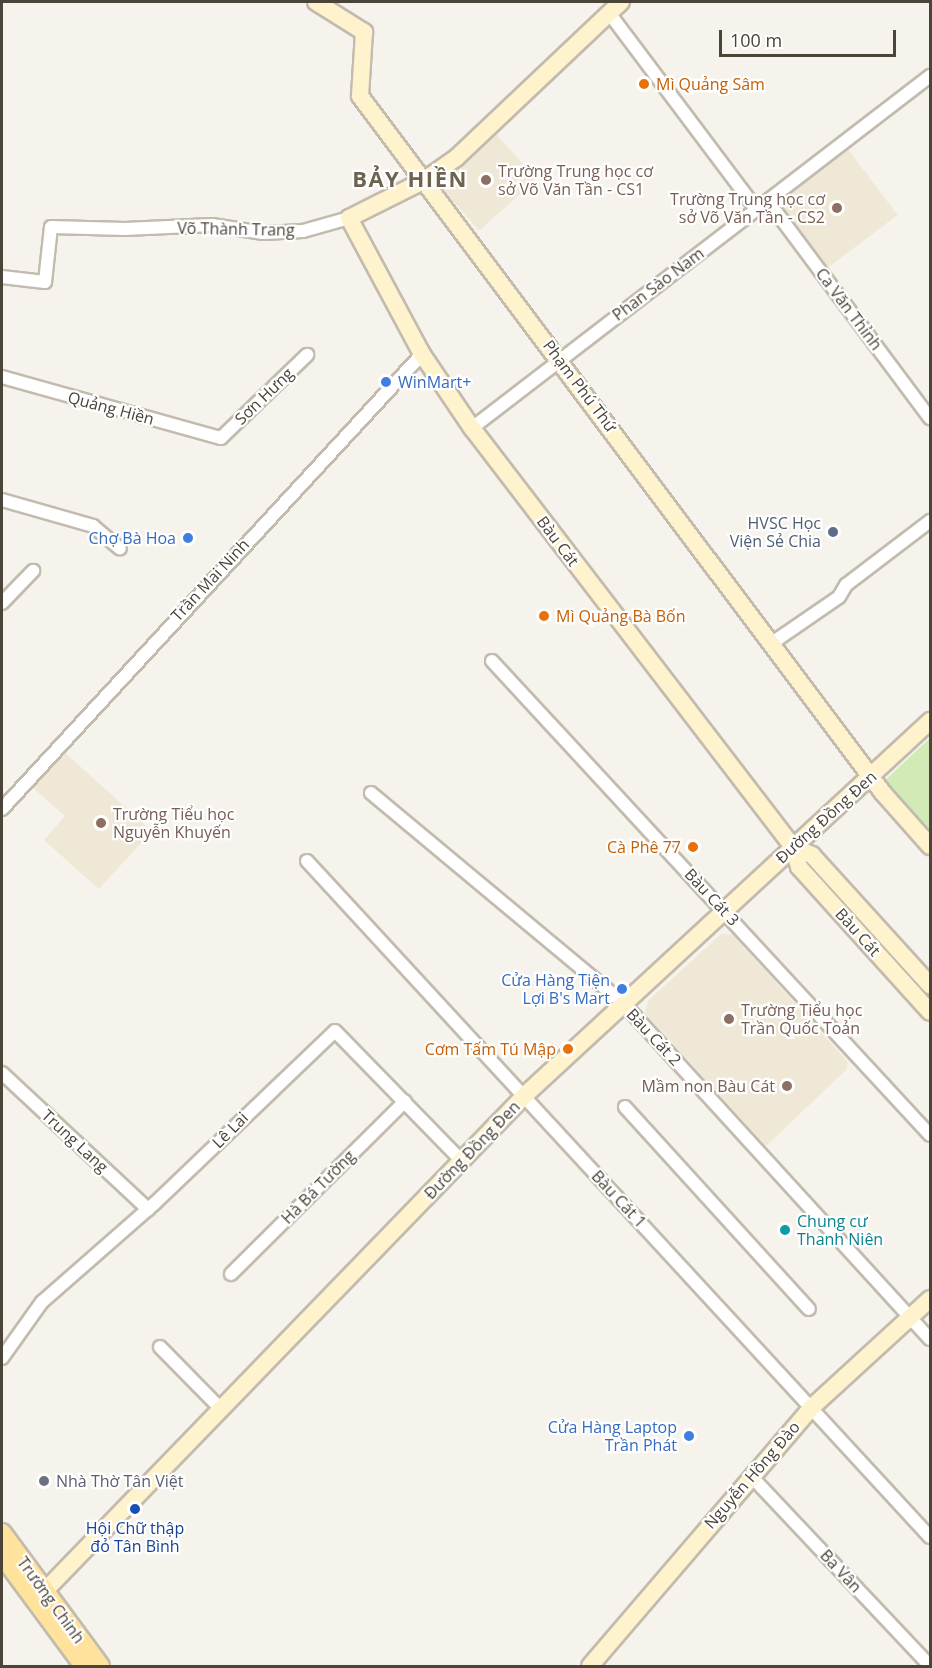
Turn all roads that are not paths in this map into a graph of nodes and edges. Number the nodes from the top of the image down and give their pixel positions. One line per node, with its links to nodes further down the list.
1 (316, 2): 4 (street, Phạm Phú Thứ)
2 (615, 7): 4 (street, Võ Thành Trang); 6 (street)
3 (930, 76): 5 (street, Phan Sào Nam)
4 (425, 180): 7 (street, Võ Thành Trang); 11 (street, Phạm Phú Thứ)
5 (768, 201): 6 (street, Phan Sào Nam); 13 (street, Ca Văn Thỉnh)
6 (756, 209): 11 (street, Phan Sào Nam)
7 (349, 218): 8 (street, Võ Thành Trang); 9 (street, Bàu Cát)
8 (2, 277)
9 (422, 354): 14 (street, Bàu Cát); 26 (street, Trần Mai Ninh)
10 (308, 356): 15 (street, Sơn Hưng)
11 (559, 358): 14 (street, Phan Sào Nam); 21 (street, Phạm Phú Thứ)
12 (2, 377): 15 (street, Quảng Hiền)
13 (930, 418)
14 (472, 428): 28 (street, Bàu Cát)
15 (221, 438)
16 (2, 500): 18 (street)
17 (930, 521): 21 (street)
18 (120, 549)
19 (33, 571): 20 (street)
20 (2, 603)
21 (772, 643): 24 (street, Phạm Phú Thứ)
22 (492, 661): 30 (street, Bàu Cát 3)
23 (930, 721): 24 (street, Đường Đồng Đen)
24 (871, 776): 27 (street, Phạm Phú Thứ); 28 (street, Đường Đồng Đen)
25 (371, 794): 32 (street, Bàu Cát 2)
26 (2, 809)
27 (930, 846)
28 (793, 847): 30 (street, Đường Đồng Đen); 31 (street, Bàu Cát); 33 (street, Bàu Cát)
29 (307, 861): 35 (street, Bàu Cát 1)
30 (724, 910): 32 (street, Đường Đồng Đen); 38 (street, Bàu Cát 3)
31 (930, 985)
32 (623, 1003): 35 (street, Đường Đồng Đen); 44 (street, Bàu Cát 2)
33 (930, 1009)
34 (2, 1073): 40 (street, Trung Lang)
35 (524, 1096): 39 (street, Đường Đồng Đen); 48 (street, Bàu Cát 1)
36 (405, 1101): 39 (street, Lê Lai); 40 (street, Lê Lai); 41 (street, Hà Bá Tường)
37 (625, 1107): 43 (street)
38 (930, 1136)
39 (461, 1160): 49 (street, Đường Đồng Đen)
40 (148, 1209): 47 (street, Lê Lai)
41 (231, 1274)
42 (930, 1299): 44 (street, Nguyễn Hồng Đào)
43 (809, 1308)
44 (911, 1317): 45 (street, Bàu Cát 2); 48 (street, Nguyễn Hồng Đào)
45 (930, 1339)
46 (159, 1347): 49 (street)
47 (2, 1358)
48 (811, 1408): 50 (street, Nguyễn Hồng Đào); 52 (street, Bàu Cát 1)
49 (221, 1409): 54 (street, Đường Đồng Đen)
50 (752, 1476): 57 (street, Nguyễn Hồng Đào); 58 (street, Ba Vân)
51 (2, 1533): 54 (main road, Trường Chinh)
52 (930, 1537)
53 (2, 1555): 54 (main road, Trường Chinh)
54 (40, 1596): 55 (main road, Trường Chinh); 56 (main road, Trường Chinh)
55 (84, 1666)
56 (100, 1666)
57 (590, 1666)
58 (930, 1666)

